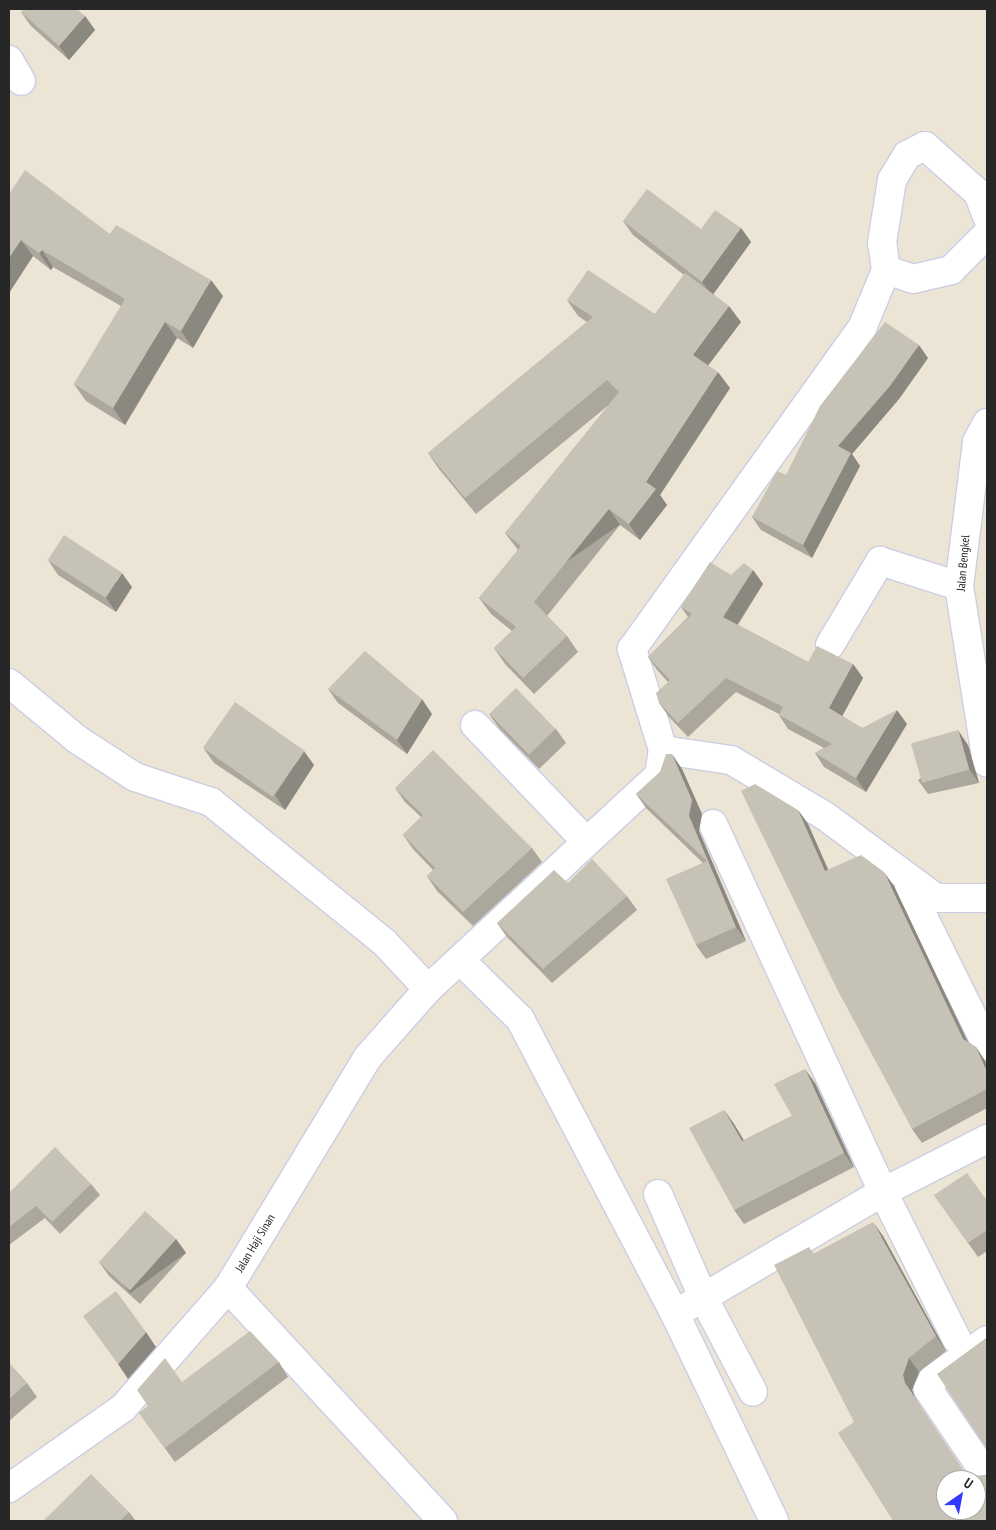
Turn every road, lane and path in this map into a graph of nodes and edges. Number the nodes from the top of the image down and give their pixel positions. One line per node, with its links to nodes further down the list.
1 (987, 217): 3 (street)
2 (987, 234): 3 (street)
3 (886, 270): 9 (street)
4 (987, 423): 5 (street, Jalan Bengkel)
5 (959, 586): 6 (street); 10 (street, Jalan Bengkel)
6 (830, 645)
7 (9, 683): 16 (street)
8 (475, 725): 12 (street)
9 (663, 750): 12 (street, Jalan Haji Sinan); 14 (street)
10 (987, 764)
11 (713, 824): 19 (street)
12 (585, 840): 15 (street, Jalan Haji Sinan)
13 (909, 888): 17 (street)
14 (987, 898)
15 (460, 961): 16 (street, Jalan Haji Sinan); 23 (street)
16 (428, 989): 21 (street, Jalan Haji Sinan)
17 (987, 1046)
18 (987, 1139): 19 (street)
19 (883, 1192): 22 (street); 24 (street)
20 (658, 1194): 22 (street)
21 (228, 1288): 28 (street, Jalan Haji Sinan); 29 (street)
22 (703, 1296): 23 (street); 26 (street)
23 (675, 1314): 30 (street)
24 (957, 1340)
25 (987, 1340): 27 (street)
26 (753, 1392)
27 (987, 1476)
28 (9, 1488)
29 (443, 1521)
30 (774, 1521)

